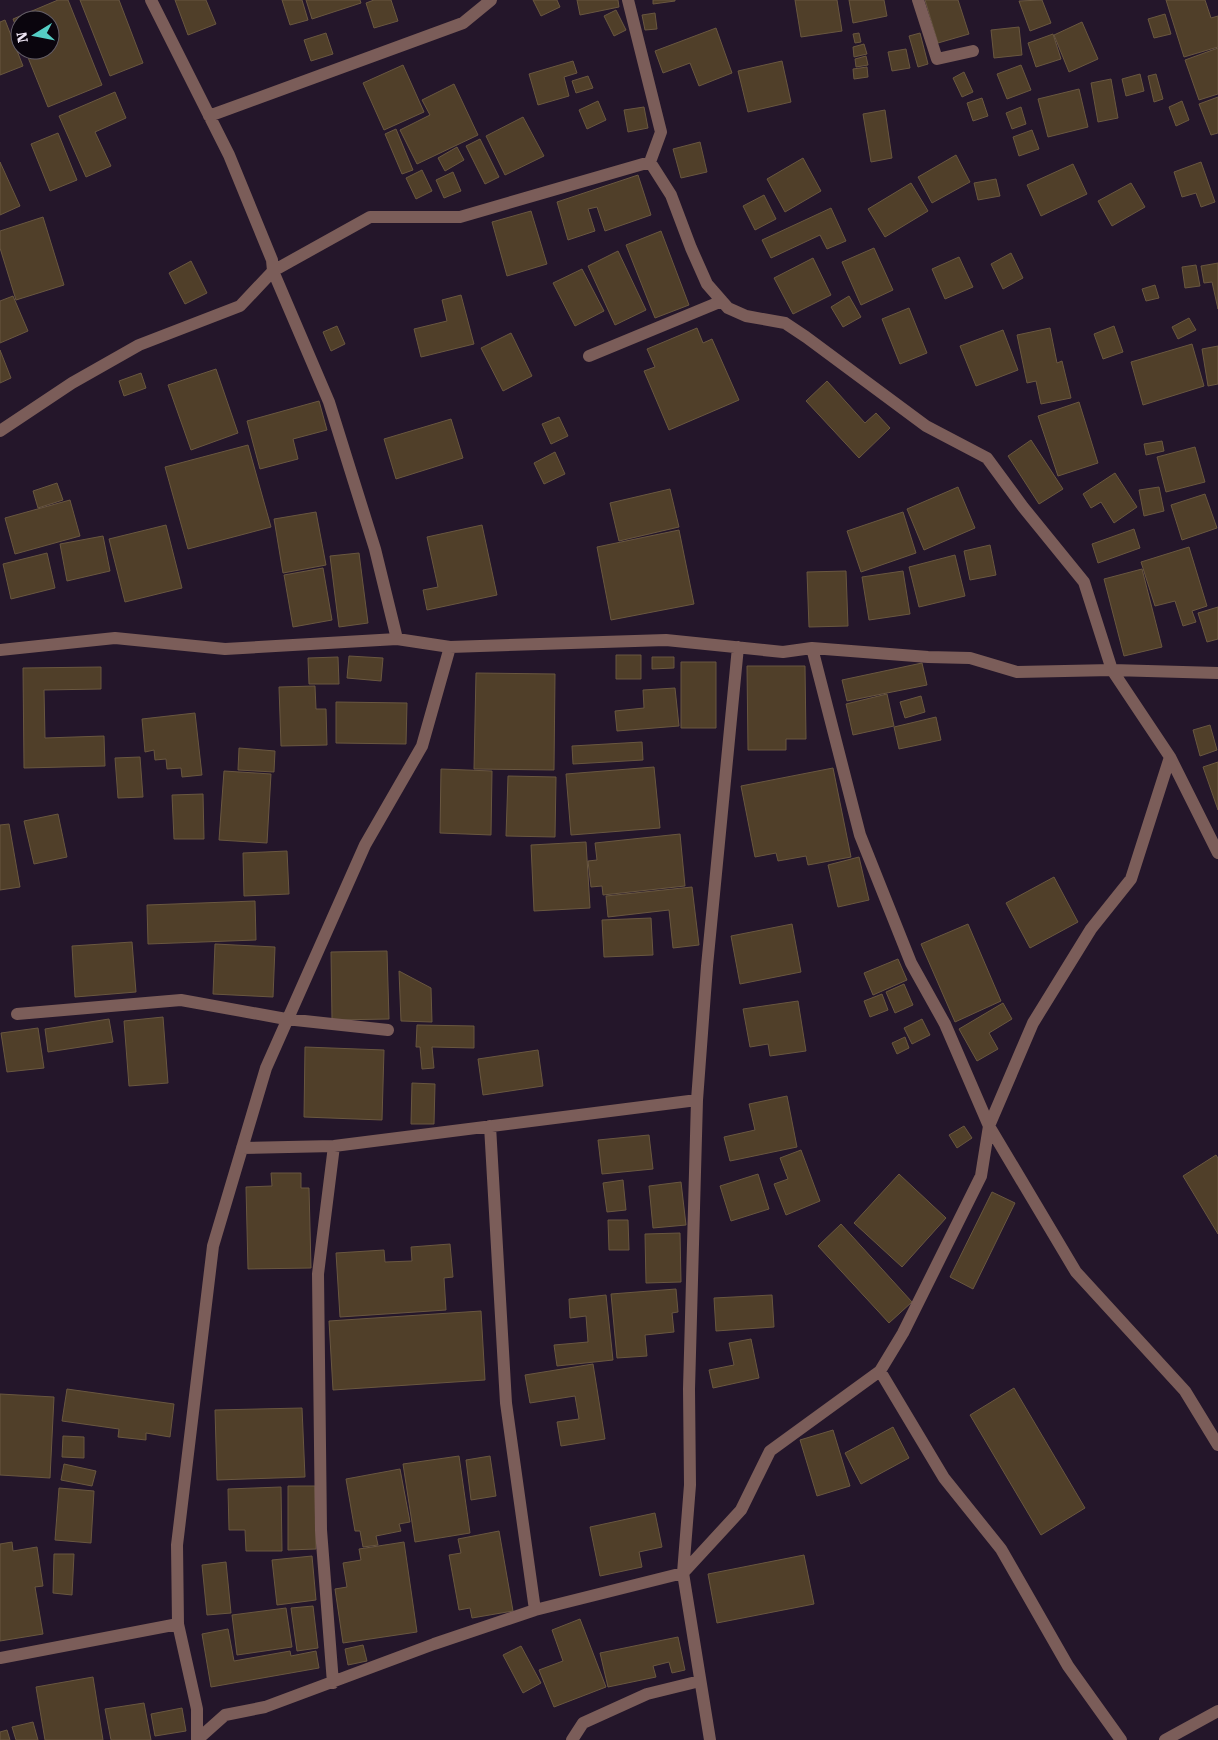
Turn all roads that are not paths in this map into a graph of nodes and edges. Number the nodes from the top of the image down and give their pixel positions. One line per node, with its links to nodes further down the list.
1 (151, 0): 6 (street)
2 (491, 0): 6 (street)
3 (628, 0): 7 (street)
4 (918, 0): 5 (street)
5 (973, 51)
6 (209, 116): 8 (street)
7 (650, 162): 8 (street); 9 (street)
8 (273, 270): 11 (street); 12 (street)
9 (722, 301): 10 (street); 17 (street)
10 (589, 356)
11 (0, 431)
12 (397, 639): 13 (street); 16 (street)
13 (450, 647): 14 (street); 22 (street)
14 (738, 647): 15 (street); 24 (street)
15 (812, 648): 17 (street); 26 (street)
16 (0, 650)
17 (1112, 670): 18 (street); 19 (street)
18 (1218, 673)
19 (1170, 757): 20 (street); 26 (street)
20 (1218, 854)
21 (17, 1014): 22 (street)
22 (286, 1019): 23 (street); 28 (street)
23 (388, 1030)
24 (698, 1100): 25 (street); 31 (street)
25 (490, 1126): 27 (street); 32 (street)
26 (989, 1126): 29 (street); 30 (street)
27 (334, 1146): 28 (street); 36 (street)
28 (242, 1148): 33 (street)
29 (880, 1370): 31 (street); 41 (street)
30 (1218, 1444)
31 (683, 1573): 32 (street); 35 (street)
32 (535, 1610): 36 (street)
33 (178, 1624): 34 (street); 38 (street)
34 (0, 1658)
35 (700, 1681): 39 (street); 40 (street)
36 (333, 1684): 38 (street)
37 (1218, 1711): 42 (street)
38 (197, 1740)
39 (572, 1740)
40 (710, 1740)
41 (1122, 1740)
42 (1165, 1740)

